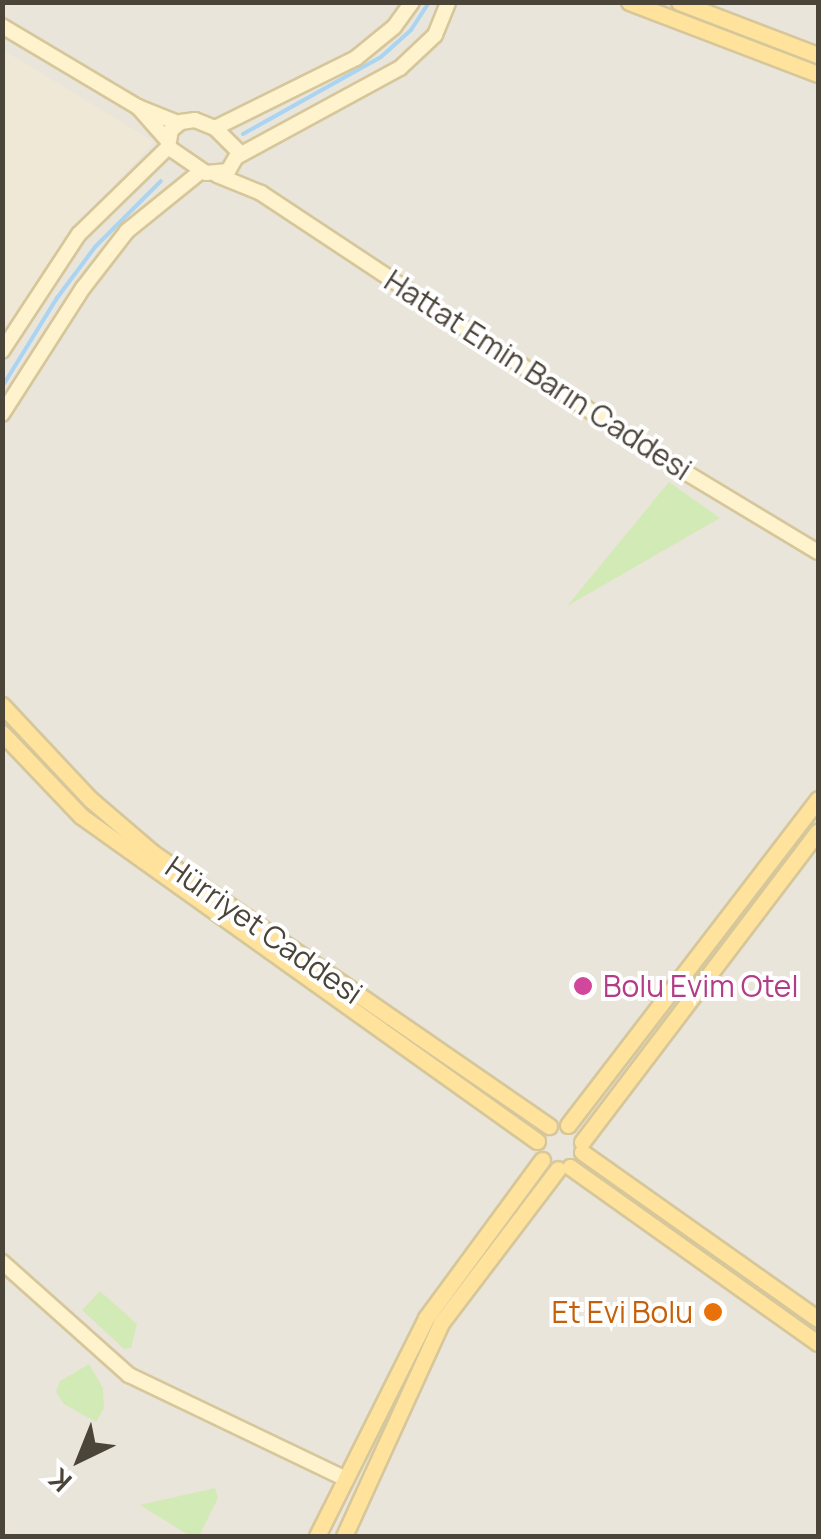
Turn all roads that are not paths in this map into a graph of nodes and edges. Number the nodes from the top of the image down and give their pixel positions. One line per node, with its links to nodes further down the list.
1 (412, 2): 10 (main road)
2 (448, 2): 12 (main road)
3 (629, 2): 7 (main road)
4 (679, 2): 6 (main road)
5 (2, 26): 8 (main road)
6 (818, 55)
7 (818, 74)
8 (138, 107): 9 (main road); 11 (main road)
9 (178, 123): 10 (main road); 11 (main road)
10 (216, 128): 12 (main road)
11 (168, 143): 13 (main road); 16 (main road)
12 (237, 159): 14 (main road); 15 (main road)
13 (201, 171): 14 (main road); 17 (main road)
14 (217, 175): 15 (main road)
15 (261, 193): 18 (main road, Hattat Emin Barın Caddesi)
16 (2, 350)
17 (2, 414)
18 (818, 552)
19 (2, 705): 23 (main road, Hürriyet Caddesi)
20 (2, 733): 25 (main road, Hürriyet Caddesi)
21 (818, 798): 24 (main road)
22 (818, 832): 26 (main road)
23 (549, 1126): 24 (main road); 25 (main road)
24 (568, 1126): 26 (main road)
25 (538, 1142): 27 (main road)
26 (582, 1147): 28 (main road); 30 (main road)
27 (542, 1160): 28 (main road); 32 (main road)
28 (564, 1168): 31 (main road); 34 (main road)
29 (2, 1262): 32 (main road)
30 (818, 1319)
31 (818, 1343)
32 (344, 1478): 33 (main road)
33 (316, 1536)
34 (344, 1536)

